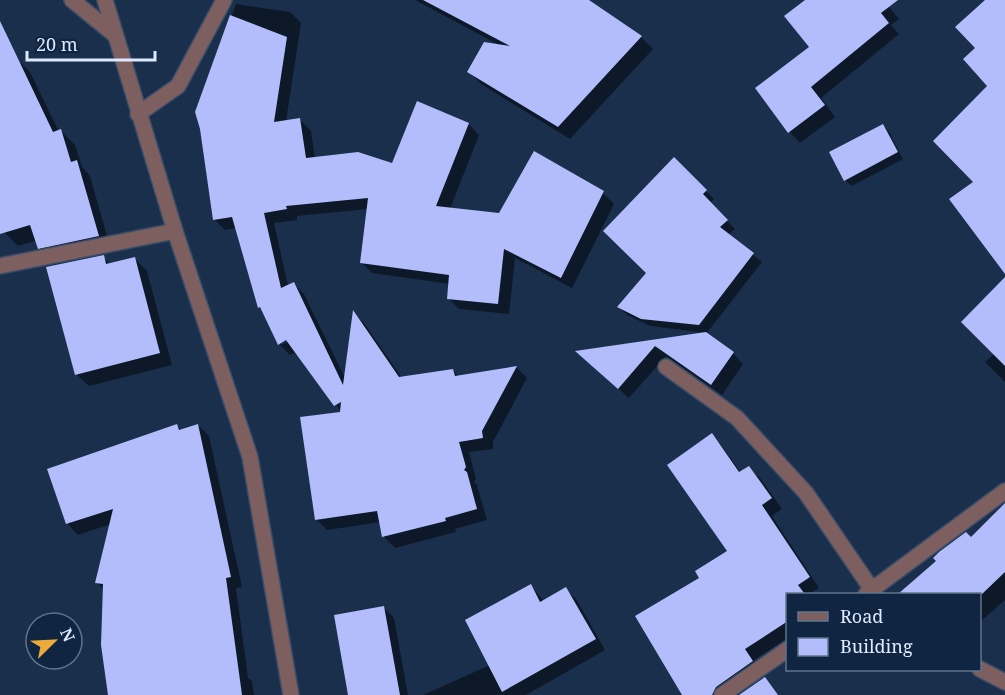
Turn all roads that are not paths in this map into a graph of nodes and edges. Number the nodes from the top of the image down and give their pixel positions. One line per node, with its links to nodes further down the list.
1 (72, 0): 4 (street)
2 (105, 0): 4 (street)
3 (224, 0): 5 (street)
4 (115, 35): 5 (street)
5 (138, 114): 6 (street)
6 (175, 231): 7 (street); 14 (street)
7 (0, 266)
8 (666, 367): 10 (street)
9 (1005, 491): 10 (street)
10 (871, 593)
11 (786, 650): 15 (street)
12 (981, 670): 13 (street)
13 (1005, 682)
14 (291, 695)
15 (722, 695)

